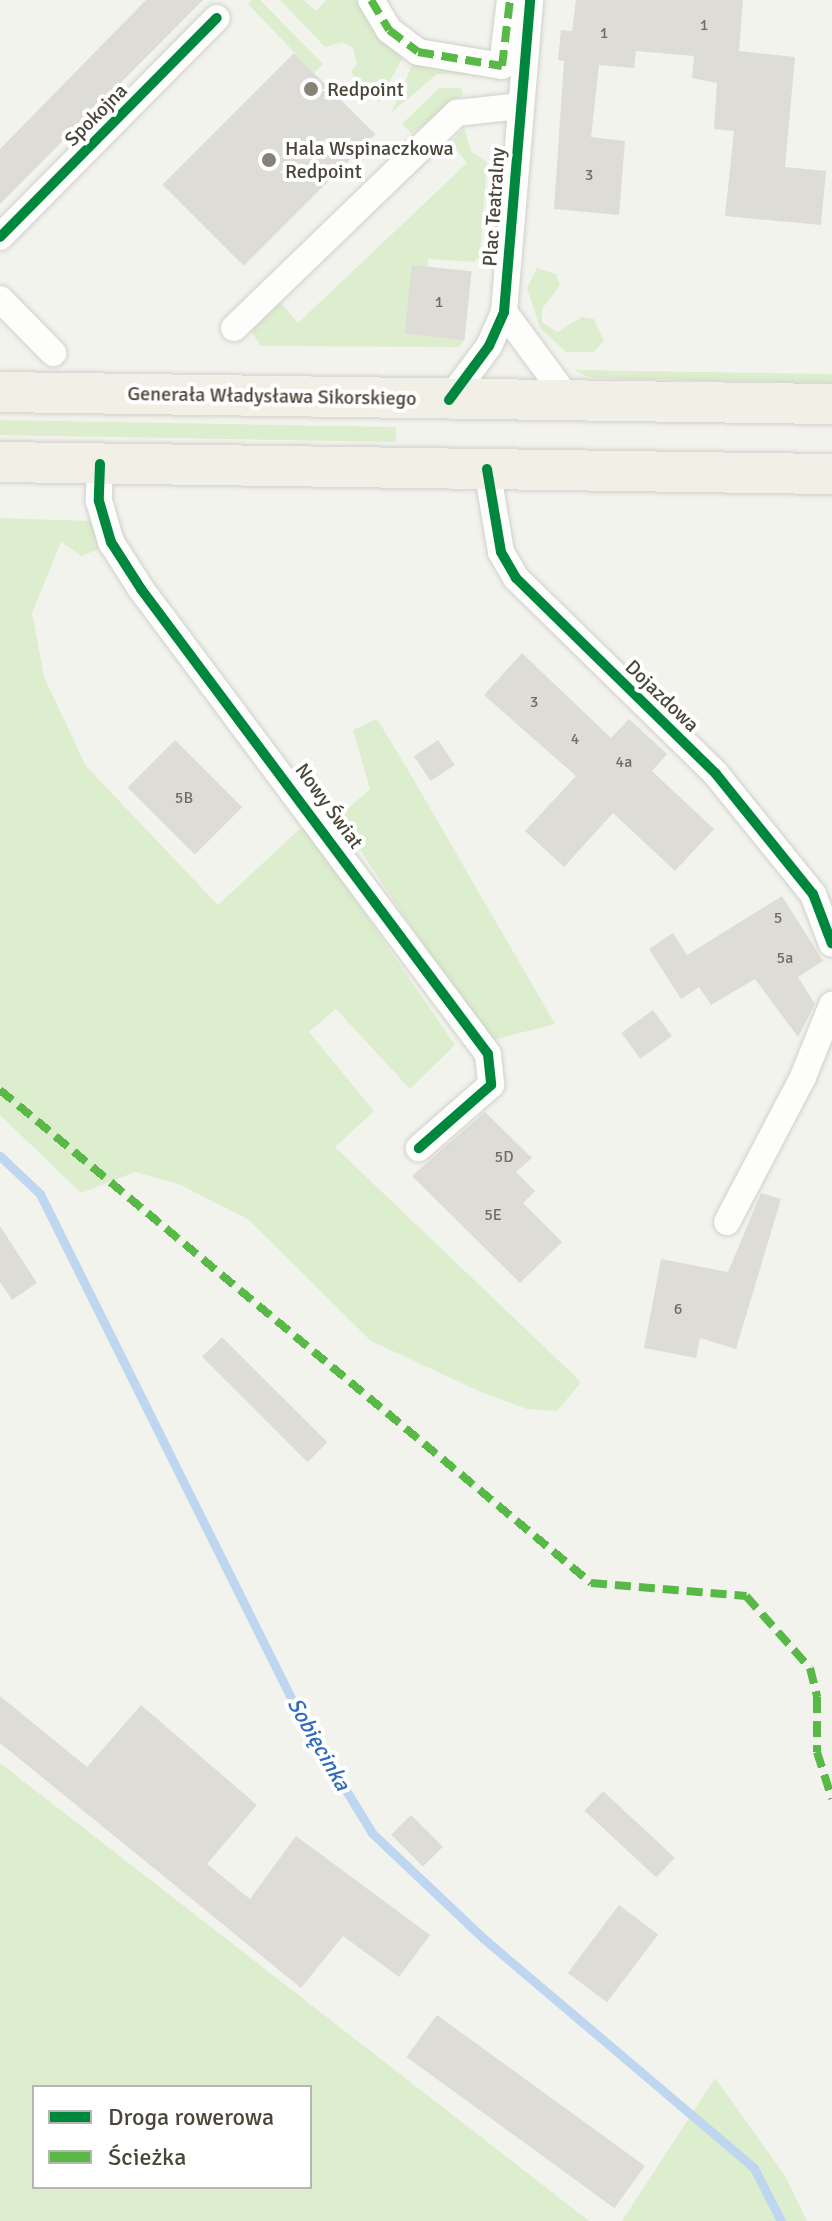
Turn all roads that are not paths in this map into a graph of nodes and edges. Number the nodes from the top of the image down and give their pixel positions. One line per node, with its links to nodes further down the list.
1 (371, 0): 2 (street)
2 (510, 0)
3 (530, 0): 5 (street, Plac Teatralny)
4 (217, 18): 6 (street, Spokojna)
5 (519, 106): 8 (street, Plac Teatralny); 9 (street)
6 (0, 237)
7 (0, 299): 10 (street)
8 (504, 312): 12 (street, Plac Teatralny); 13 (street)
9 (234, 328)
10 (53, 353)
11 (0, 392): 12 (main road, Generała Władysława Sikorskiego)
12 (449, 400): 13 (main road, Generała Władysława Sikorskiego)
13 (571, 403): 14 (main road, Generała Władysława Sikorskiego)
14 (832, 404)
15 (0, 462): 16 (main road)
16 (100, 464): 17 (main road); 21 (street, Nowy Świat)
17 (487, 469): 18 (main road); 19 (street, Dojazdowa)
18 (823, 478)
19 (832, 944)
20 (832, 1005): 22 (street)
21 (419, 1148)
22 (727, 1222)

